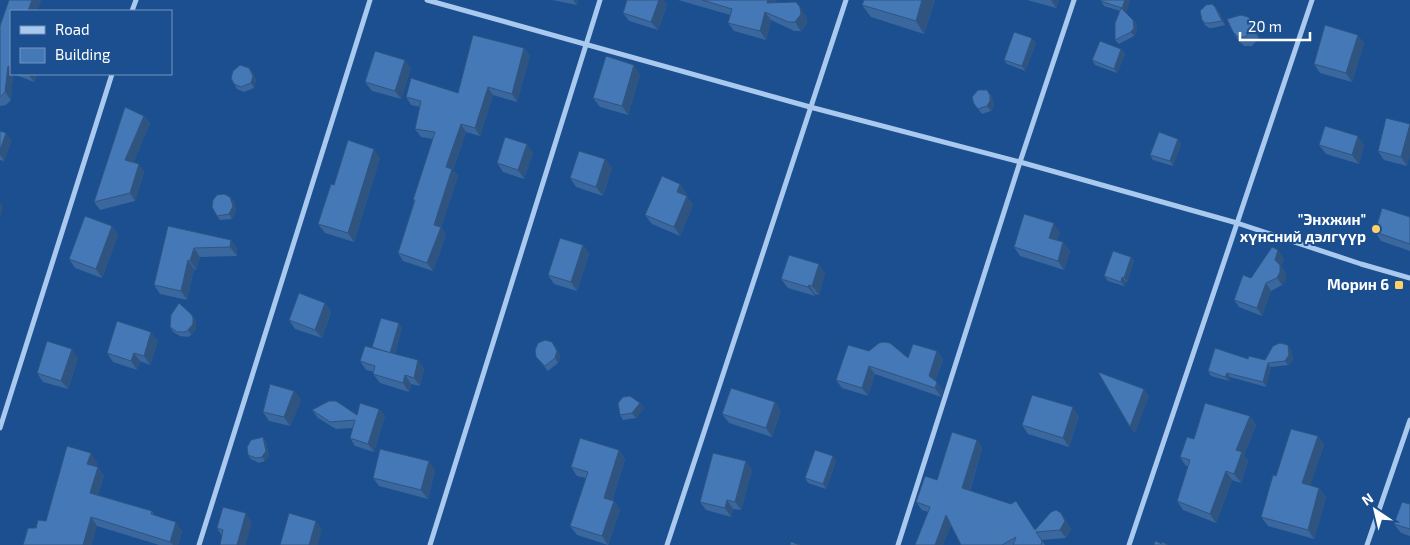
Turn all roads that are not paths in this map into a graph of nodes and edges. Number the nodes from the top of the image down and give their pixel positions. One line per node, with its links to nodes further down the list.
1 (370, 0): 15 (street)
2 (427, 0): 7 (street)
3 (600, 0): 7 (street)
4 (846, 0): 9 (street)
5 (1074, 0): 10 (street)
6 (1312, 0): 11 (street)
7 (586, 44): 9 (street); 16 (street)
8 (112, 75): 14 (street)
9 (810, 107): 10 (street); 17 (street)
10 (1020, 162): 11 (street); 18 (street)
11 (1237, 223): 12 (street); 19 (street)
12 (1410, 278)
13 (1410, 420): 20 (street)
14 (0, 428)
15 (199, 545)
16 (430, 545)
17 (667, 545)
18 (898, 545)
19 (1129, 545)
20 (1367, 545)

